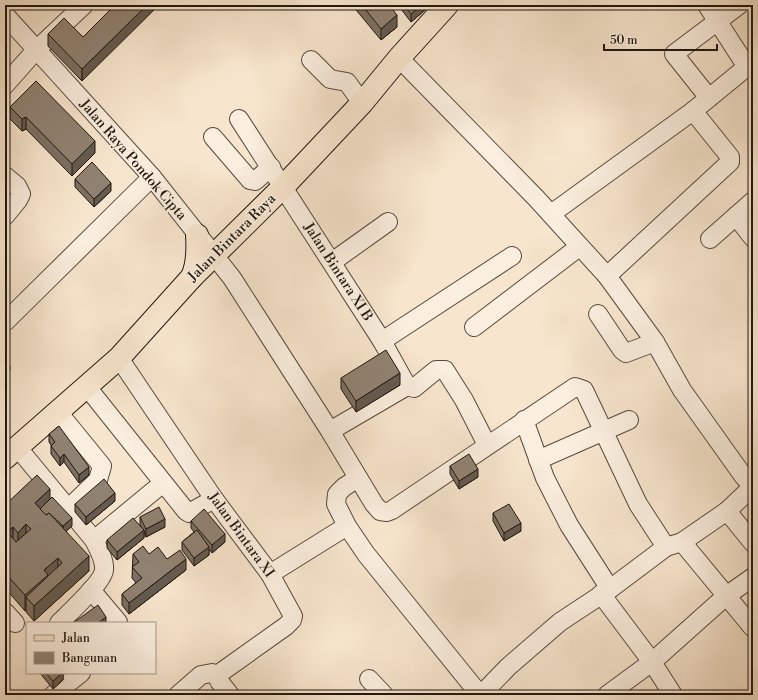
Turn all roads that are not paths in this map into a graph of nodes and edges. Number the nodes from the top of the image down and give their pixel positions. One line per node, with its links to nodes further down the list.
1 (84, 5): 7 (street)
2 (447, 5): 8 (main road, Jalan Bintara Raya)
3 (707, 5): 6 (street)
4 (739, 5): 6 (street)
5 (5, 15): 7 (street, Jalan Raya Pondok Cipta)
6 (717, 20): 10 (street); 12 (street)
7 (36, 50): 11 (street); 19 (street, Jalan Raya Pondok Cipta)
8 (399, 58): 13 (main road, Jalan Bintara Raya); 22 (street)
9 (311, 60): 13 (street)
10 (750, 64): 12 (street)
11 (5, 85)
12 (709, 98): 14 (street)
13 (362, 103): 20 (main road, Jalan Bintara Raya)
14 (693, 111): 22 (street); 33 (street)
15 (239, 119): 17 (street, Jalan Bintara XI B)
16 (213, 137): 17 (street)
17 (271, 167): 20 (street, Jalan Bintara XI B)
18 (5, 176): 23 (street)
19 (152, 177): 26 (street, Jalan Raya Pondok Cipta); 36 (street)
20 (283, 187): 31 (main road, Jalan Bintara Raya); 32 (street, Jalan Bintara XI B)
21 (753, 201): 24 (street)
22 (551, 214): 29 (street)
23 (5, 216)
24 (736, 216): 27 (street); 28 (street)
25 (388, 222): 32 (street)
26 (197, 235): 31 (street, Jalan Raya Pondok Cipta); 34 (main road)
27 (753, 238)
28 (710, 239)
29 (579, 247): 33 (street); 37 (street)
30 (512, 256): 38 (street)
31 (213, 257): 34 (main road, Jalan Bintara Raya); 46 (street, Jalan Raya Pondok Cipta)
32 (332, 262): 38 (street, Jalan Bintara XI B)
33 (607, 276): 39 (street)
34 (192, 277): 40 (main road, Jalan Bintara Raya)
35 (598, 314): 39 (street)
36 (5, 322)
37 (474, 327)
38 (382, 341): 41 (street, Jalan Bintara XI B)
39 (655, 342): 51 (street)
40 (119, 358): 42 (main road, Jalan Bintara Raya); 54 (street, Jalan Bintara XI)
41 (407, 386): 46 (street); 48 (street)
42 (87, 387): 43 (main road, Jalan Bintara Raya); 53 (street)
43 (58, 412): 49 (main road, Jalan Bintara Raya); 55 (street)
44 (524, 420): 47 (street); 48 (street); 50 (street)
45 (628, 420): 47 (street)
46 (330, 431): 52 (street, Jalan Raya Pondok Cipta)
47 (602, 432): 50 (street); 60 (street)
48 (487, 444): 52 (street, Jalan Raya Pondok Cipta)
49 (11, 453): 55 (street)
50 (538, 460): 64 (street)
51 (749, 474): 56 (street)
52 (358, 478): 57 (street)
53 (163, 483): 54 (street); 58 (street)
54 (214, 499): 61 (street, Jalan Bintara XI)
55 (68, 509): 58 (street)
56 (727, 511): 59 (street); 60 (street)
57 (347, 526): 61 (street); 77 (street)
58 (94, 540): 63 (street)
59 (753, 543)
60 (674, 544): 64 (street); 65 (street)
61 (270, 574): 71 (street, Jalan Bintara XI)
62 (753, 577): 65 (street)
63 (91, 590): 66 (street); 67 (street)
64 (605, 592): 69 (street); 77 (street)
65 (726, 596): 68 (street); 69 (street)
66 (60, 622)
67 (118, 622)
68 (753, 628)
69 (652, 662): 78 (street); 79 (street)
70 (80, 674): 73 (street)
71 (219, 676): 74 (street); 75 (street)
72 (369, 679): 76 (street)
73 (53, 695)
74 (178, 695)
75 (230, 695)
76 (384, 695)
77 (480, 695)
78 (607, 695)
79 (673, 695)

